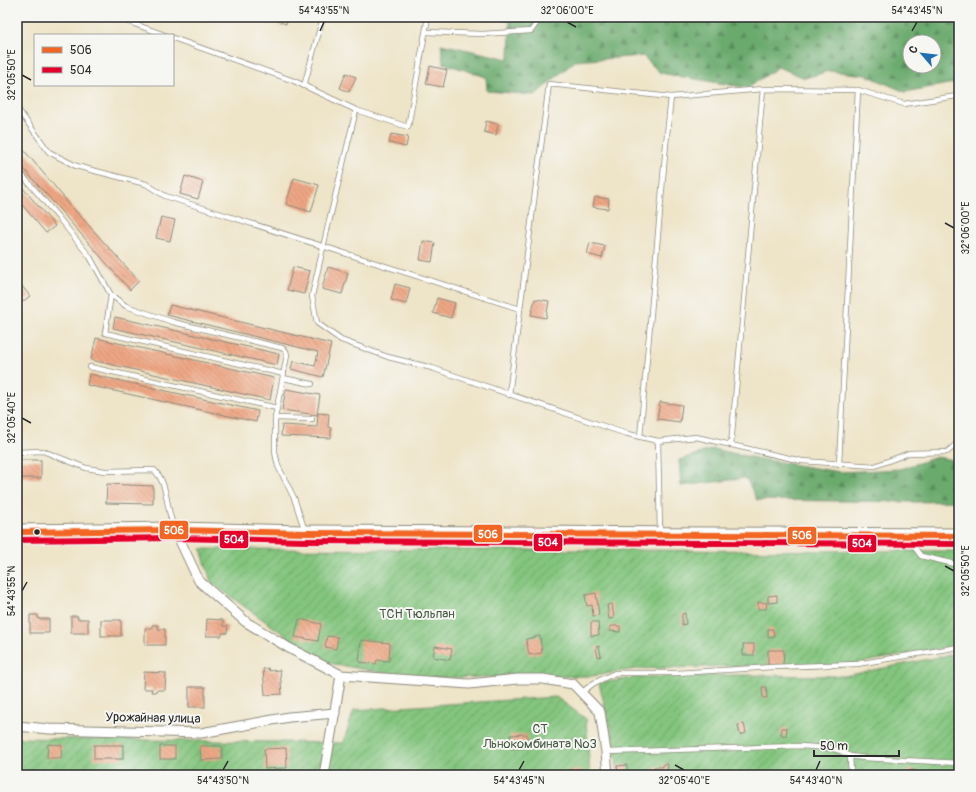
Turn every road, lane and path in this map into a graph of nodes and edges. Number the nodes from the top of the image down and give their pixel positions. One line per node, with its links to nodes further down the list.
1 (115, 17): 6 (lane)
2 (323, 17): 8 (lane)
3 (428, 17): 5 (lane)
4 (541, 17): 5 (lane)
5 (426, 32): 14 (lane)
6 (162, 34)
7 (174, 38): 8 (lane)
8 (304, 86): 14 (lane)
9 (763, 89): 10 (lane); 11 (lane); 29 (lane)
10 (858, 90): 12 (lane); 31 (lane)
11 (671, 97): 18 (lane); 26 (lane)
12 (959, 97)
13 (17, 108): 16 (lane)
14 (356, 110): 16 (lane)
15 (17, 169): 17 (lane)
16 (323, 247): 18 (lane); 22 (lane)
17 (111, 295): 20 (lane); 20 (lane)
18 (520, 309): 22 (lane)
19 (90, 367): 23 (lane)
20 (283, 376): 21 (lane); 23 (lane)
21 (312, 384)
22 (509, 395): 26 (lane)
23 (277, 408): 24 (lane)
24 (275, 418): 25 (lane); 34 (lane)
25 (312, 419)
26 (640, 437): 27 (lane)
27 (658, 441): 29 (lane); 35 (lane)
28 (959, 442): 31 (lane)
29 (731, 445): 31 (lane)
30 (17, 452): 32 (lane)
31 (839, 464)
32 (175, 530): 33 (main road); 34 (main road); 40 (street)
33 (17, 532)
34 (305, 533): 35 (main road)
35 (660, 534): 36 (main road)
36 (905, 536): 37 (main road); 38 (lane)
37 (959, 536)
38 (959, 565)
39 (959, 647): 41 (lane)
40 (341, 674): 41 (street); 42 (street)
41 (581, 693): 44 (street)
42 (335, 713): 43 (street, Урожайная улица); 47 (street)
43 (17, 726)
44 (606, 752): 45 (lane); 48 (street)
45 (850, 756): 46 (lane); 49 (lane)
46 (959, 763)
47 (324, 775)
48 (608, 775)
49 (851, 775)

